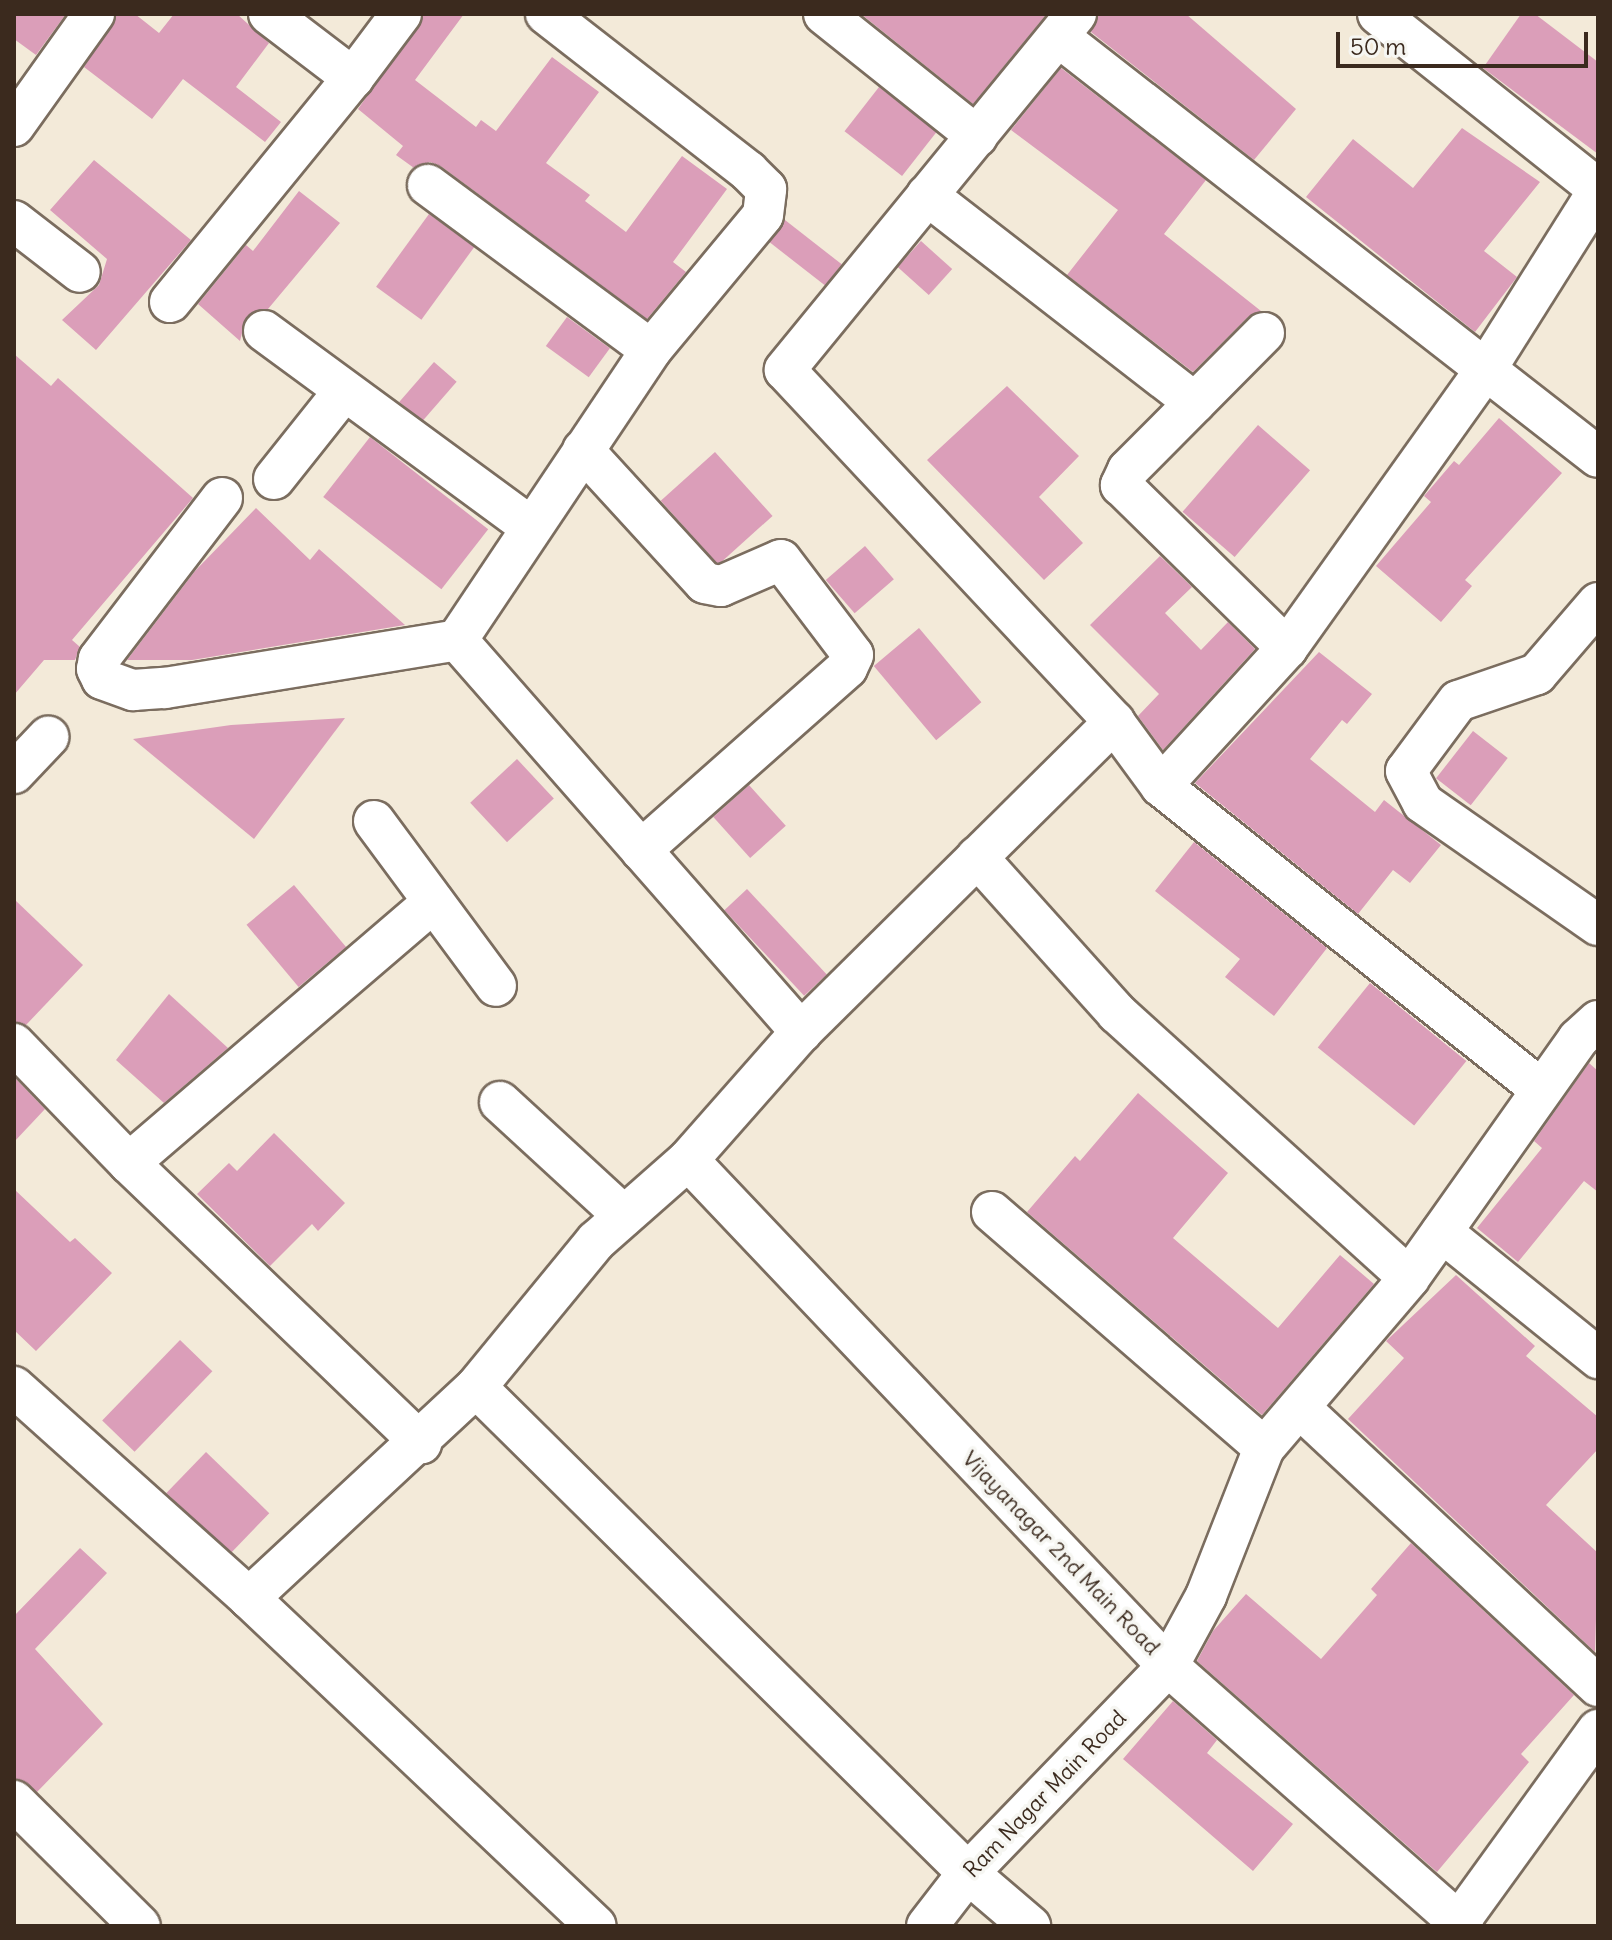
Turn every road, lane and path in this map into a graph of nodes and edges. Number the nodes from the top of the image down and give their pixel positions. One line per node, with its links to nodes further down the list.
1 (94, 14): 8 (street)
2 (269, 14): 9 (street)
3 (401, 14): 9 (street)
4 (546, 14): 20 (street)
5 (824, 14): 11 (street)
6 (1378, 14): 13 (street)
7 (1068, 25): 11 (street); 21 (street)
8 (28, 74): 10 (street)
9 (353, 78): 17 (street)
10 (14, 126)
11 (977, 136): 14 (street)
12 (428, 185): 20 (street)
13 (1598, 190): 21 (street)
14 (927, 195): 23 (street); 32 (street)
15 (14, 221): 16 (street)
16 (80, 272)
17 (170, 302)
18 (264, 331): 22 (street)
19 (1264, 333): 23 (street)
20 (651, 350): 24 (street)
21 (1486, 369): 25 (street); 31 (street)
22 (344, 391): 26 (street); 28 (street)
23 (1195, 403): 31 (street)
24 (583, 450): 28 (street); 37 (street)
25 (1598, 457)
26 (274, 479)
27 (222, 498): 30 (street)
28 (531, 527): 30 (street)
29 (1598, 603): 40 (street)
30 (457, 640): 37 (street)
31 (1287, 648): 35 (street)
32 (1114, 722): 35 (street); 38 (street)
33 (48, 737): 34 (street)
34 (14, 773)
35 (1161, 786): 45 (street)
36 (374, 821): 39 (street)
37 (641, 850): 43 (street)
38 (977, 857): 43 (street); 52 (street)
39 (434, 902): 41 (street); 48 (street)
40 (1598, 925)
41 (496, 986)
42 (1598, 1021): 45 (street)
43 (801, 1032): 47 (street)
44 (14, 1044): 48 (street)
45 (1542, 1090): 51 (street)
46 (500, 1102): 50 (street)
47 (688, 1160): 50 (street); 60 (street, Vijayanagar 2nd Main Road)
48 (129, 1163): 57 (street)
49 (992, 1212): 58 (street)
50 (624, 1216): 55 (street)
51 (1442, 1232): 52 (street); 53 (street)
52 (1409, 1278): 56 (street)
53 (1598, 1358)
54 (14, 1387): 59 (street)
55 (476, 1387): 57 (street); 64 (street)
56 (1301, 1409): 58 (street); 61 (street)
57 (421, 1443): 59 (street)
58 (1264, 1448): 60 (street, Ram Nagar Main Road)
59 (249, 1598): 67 (street)
60 (1168, 1666): 64 (street, Ram Nagar Main Road); 65 (street, Vijayanagar 2nd Main Road)
61 (1598, 1686)
62 (1598, 1730): 65 (street)
63 (14, 1801): 66 (street)
64 (968, 1873): 68 (street, Ram Nagar Main Road); 69 (street)
65 (1461, 1924)
66 (140, 1926)
67 (596, 1926)
68 (927, 1926)
69 (1030, 1926)

